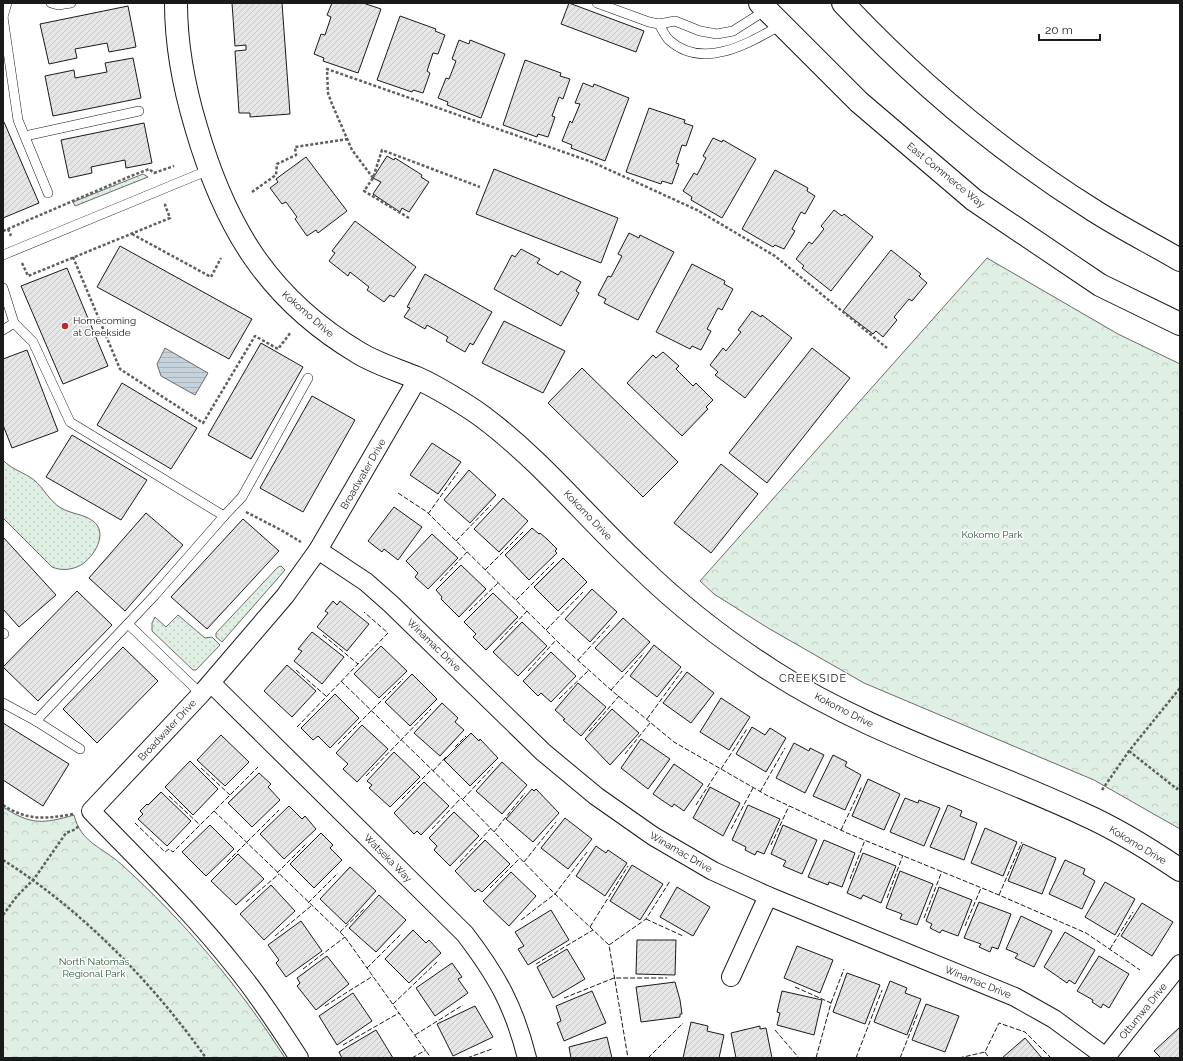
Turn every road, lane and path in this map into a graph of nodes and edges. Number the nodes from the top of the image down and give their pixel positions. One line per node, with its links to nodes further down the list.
1 (7, 3): 8 (lane)
2 (51, 3): 3 (lane)
3 (71, 3)
4 (176, 3): 14 (street, Kokomo Drive)
5 (597, 3): 9 (lane)
6 (843, 3): 28 (street)
7 (769, 13): 9 (lane); 9 (lane); 31 (street, East Commerce Way)
8 (3, 17): 11 (lane)
9 (659, 24)
10 (139, 110): 11 (lane)
11 (25, 136): 18 (lane)
12 (348, 139): 15 (path); 17 (path); 34 (path)
13 (174, 166): 21 (path)
14 (209, 170): 24 (lane); 36 (street, Kokomo Drive)
15 (373, 178): 16 (path); 20 (path)
16 (480, 187)
17 (252, 192)
18 (48, 193)
19 (171, 202): 23 (path)
20 (409, 218)
21 (8, 229): 22 (path); 24 (path)
22 (3, 231)
23 (132, 233): 26 (path); 27 (path)
24 (17, 249): 25 (lane); 26 (path)
25 (3, 255)
26 (73, 257): 33 (path)
27 (221, 258)
28 (1180, 260)
29 (3, 288): 30 (lane)
30 (14, 323): 32 (lane); 38 (lane)
31 (1180, 324)
32 (3, 330)
33 (291, 332)
34 (887, 348)
35 (308, 378): 37 (lane)
36 (418, 378): 39 (street, Broadwater Drive); 55 (street, Kokomo Drive)
37 (234, 505): 38 (lane); 39 (path)
38 (224, 516): 40 (lane)
39 (311, 547): 41 (street, Broadwater Drive); 57 (street, Winamac Drive)
40 (128, 624): 41 (lane); 46 (lane)
41 (206, 688): 62 (street, Broadwater Drive); 63 (street, Watseka Way)
42 (1180, 688): 43 (path)
43 (1176, 693): 44 (path); 48 (path)
44 (1180, 696)
45 (3, 703): 46 (lane)
46 (36, 721): 47 (lane)
47 (80, 749)
48 (1129, 751): 49 (path); 50 (path)
49 (1180, 785)
50 (1102, 790)
51 (3, 805): 52 (path)
52 (73, 814)
53 (76, 829): 56 (path)
54 (3, 860): 56 (path)
55 (1180, 870)
56 (34, 879): 58 (path); 61 (path)
57 (768, 896): 60 (street); 64 (street, Winamac Drive)
58 (3, 915)
59 (1180, 964): 64 (street, Ottumwa Drive)
60 (731, 977)
61 (206, 1058)
62 (299, 1058)
63 (527, 1058)
64 (1106, 1058)

